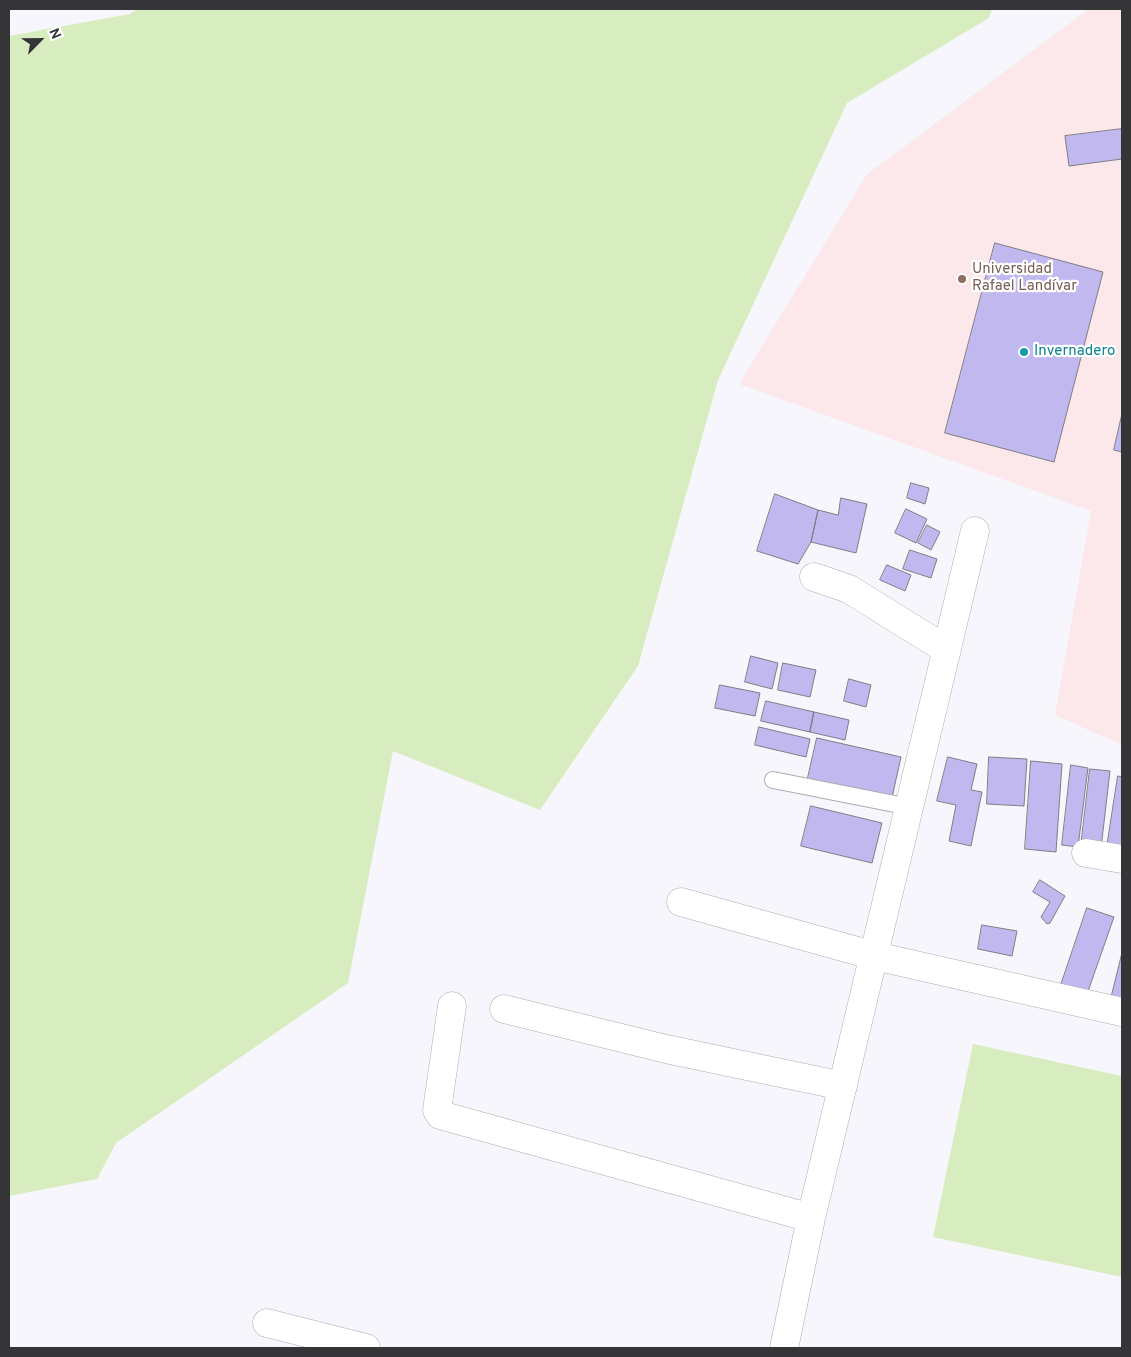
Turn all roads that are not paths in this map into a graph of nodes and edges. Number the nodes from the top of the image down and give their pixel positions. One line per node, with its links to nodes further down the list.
1 (975, 531): 3 (street)
2 (814, 576): 3 (street)
3 (947, 650): 5 (street)
4 (773, 780): 5 (lane)
5 (910, 807): 9 (street)
6 (1086, 853): 7 (street)
7 (1122, 859)
8 (681, 902): 9 (street)
9 (875, 956): 12 (street); 13 (street)
10 (452, 1006): 14 (street)
11 (504, 1009): 13 (street)
12 (1122, 1012)
13 (843, 1086): 14 (street)
14 (811, 1218): 17 (street)
15 (267, 1323): 16 (street)
16 (366, 1348)
17 (784, 1348)

